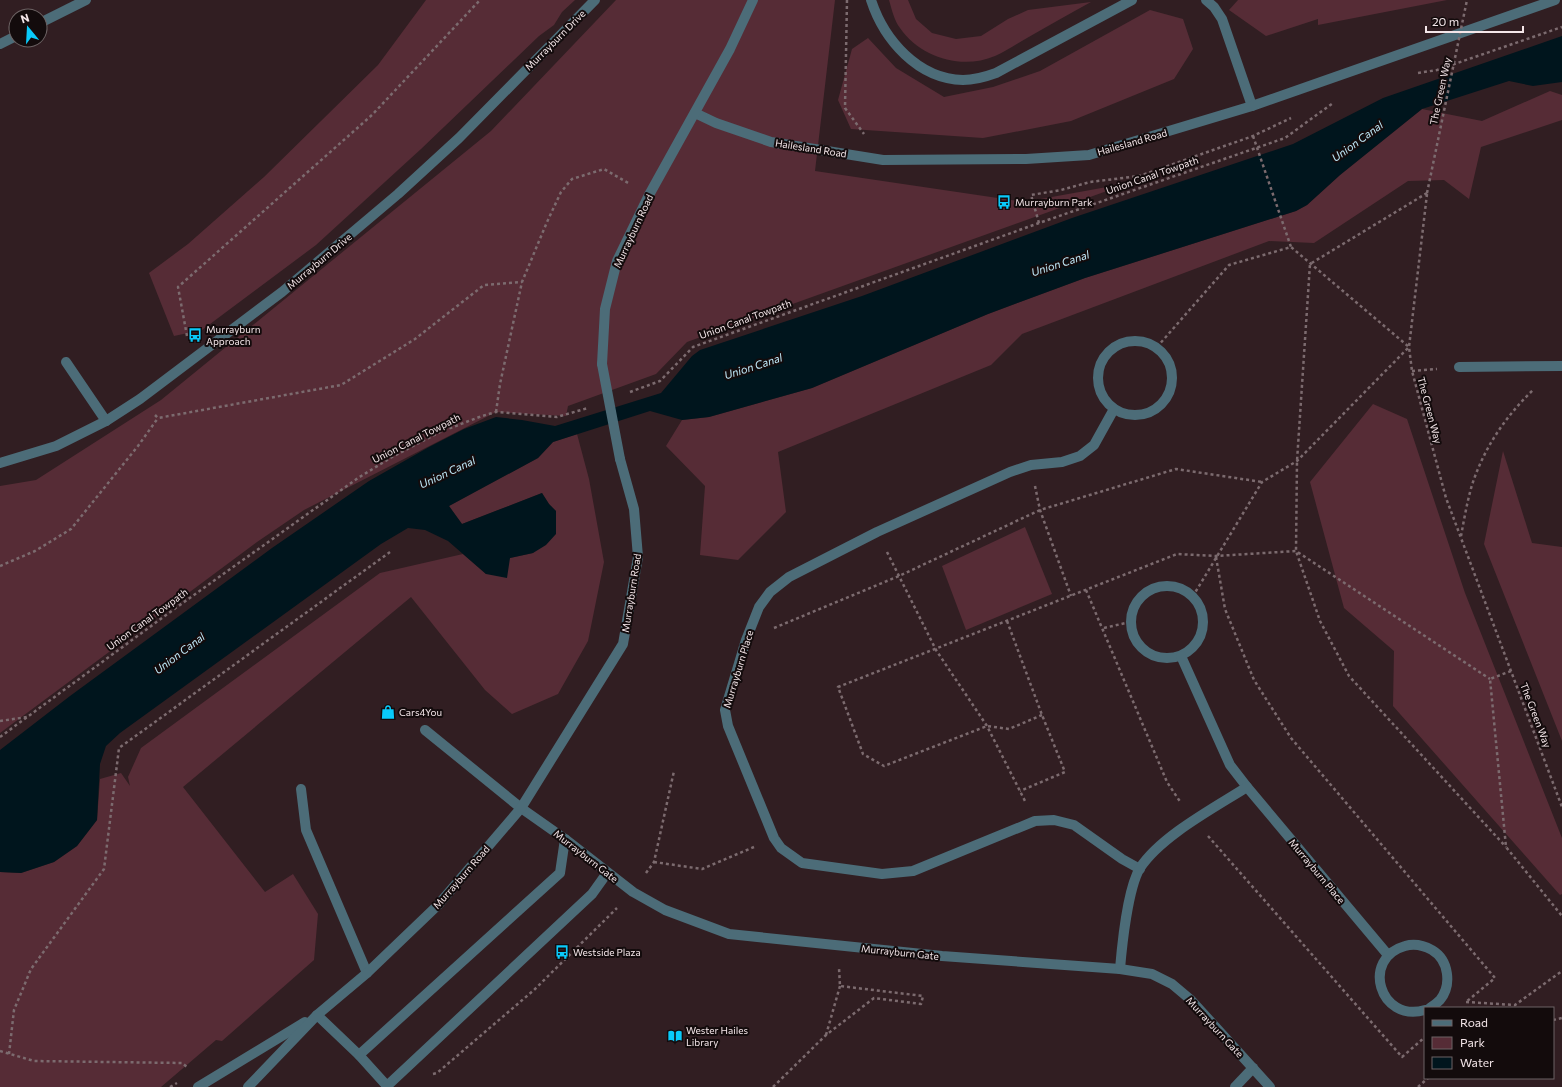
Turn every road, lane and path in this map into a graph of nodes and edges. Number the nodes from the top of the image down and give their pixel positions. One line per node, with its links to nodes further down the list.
1 (86, 0): 11 (street)
2 (480, 0): 28 (path)
3 (595, 0): 28 (street, Murrayburn Drive)
4 (753, 0): 16 (street, Murrayburn Road)
5 (847, 0): 19 (path)
6 (871, 0): 7 (street)
7 (1132, 0)
8 (1206, 0): 15 (street)
9 (1467, 0): 20 (path, The Green Way, bridge)
10 (1555, 0): 15 (street, Hailesland Road)
11 (48, 19)
12 (1562, 26): 13 (path)
13 (1415, 74)
14 (1337, 100): 22 (path, Union Canal Towpath)
15 (1252, 106): 19 (street, Hailesland Road)
16 (695, 113): 19 (street, Hailesland Road); 21 (street, Murrayburn Road)
17 (1294, 117): 18 (path)
18 (1253, 136): 22 (path); 23 (path, bridge)
19 (884, 160)
20 (1427, 193): 24 (path); 27 (path, The Green Way)
21 (649, 195): 25 (path); 74 (street, Murrayburn Road, bridge)
22 (1039, 223): 34 (path, Union Canal Towpath)
23 (1291, 247): 24 (path); 26 (path)
24 (1310, 264): 27 (path); 41 (path)
25 (522, 282): 38 (path); 39 (path)
26 (1157, 347): 37 (street); 37 (street)
27 (1409, 347): 32 (path, The Green Way); 41 (path)
28 (191, 360): 35 (street, Murrayburn Drive)
29 (66, 362): 40 (street)
30 (1562, 366): 31 (street)
31 (1459, 367): 32 (path)
32 (1412, 371): 47 (path, The Green Way)
33 (1534, 389): 47 (path)
34 (624, 394)
35 (140, 399): 39 (path); 40 (street, Murrayburn Drive)
36 (595, 405): 38 (path, Union Canal Towpath)
37 (1114, 409): 43 (street, Murrayburn Place)
38 (496, 412): 65 (path, Union Canal Towpath)
39 (158, 418): 51 (path)
40 (106, 421): 42 (street, Murrayburn Drive)
41 (1297, 461): 44 (path); 48 (path)
42 (0, 463)
43 (1031, 465): 45 (path); 46 (street, Murrayburn Place)
44 (1262, 482): 45 (path); 50 (path)
45 (1040, 510): 52 (path); 54 (path)
46 (877, 532): 52 (path); 59 (street, Murrayburn Place)
47 (1460, 537): 62 (path, The Green Way)
48 (1296, 551): 50 (path); 63 (path); 79 (path)
49 (390, 552): 99 (path)
50 (1216, 556): 53 (path); 55 (path); 91 (path)
51 (0, 566)
52 (899, 576): 59 (path); 60 (path)
53 (1086, 590): 54 (path); 58 (path)
54 (1071, 596): 56 (path)
55 (1193, 596): 57 (street); 61 (street)
56 (1007, 621): 60 (path); 64 (path)
57 (1130, 622): 58 (path); 61 (street)
58 (1104, 628): 76 (path)
59 (746, 640): 77 (street, Murrayburn Place)
60 (936, 650): 67 (path); 67 (path)
61 (1181, 656): 70 (street, Murrayburn Place)
62 (1511, 671): 63 (path); 73 (path, The Green Way)
63 (1490, 679): 79 (path)
64 (1042, 715): 67 (path); 72 (path)
65 (29, 716): 66 (path); 69 (path, Union Canal Towpath)
66 (0, 721)
67 (987, 726): 72 (path)
68 (426, 730): 74 (street, Murrayburn Gate)
69 (0, 737)
70 (1246, 787): 76 (street); 85 (street, Murrayburn Place)
71 (301, 789): 88 (street)
72 (1020, 791): 75 (path)
73 (1562, 807)
74 (521, 808): 78 (street, Murrayburn Gate); 88 (street, Murrayburn Road)
75 (1035, 821): 77 (street, Murrayburn Place); 81 (street, Murrayburn Place)
76 (1194, 821): 81 (street); 97 (path)
77 (774, 838): 80 (path)
78 (565, 839): 82 (street, Murrayburn Gate); 100 (street)
79 (1506, 847): 83 (path)
80 (654, 862)
81 (1140, 869): 86 (street)
82 (607, 873): 84 (street, Murrayburn Gate); 106 (street)
83 (1562, 916)
84 (838, 945): 86 (street, Murrayburn Gate); 89 (path)
85 (1388, 955): 90 (street); 94 (street)
86 (1120, 969): 101 (street, Murrayburn Gate)
87 (1562, 971): 91 (path)
88 (367, 973): 95 (street, Murrayburn Road)
89 (840, 986): 96 (path); 96 (path)
90 (1439, 1001): 91 (path); 93 (street)
91 (1465, 1002): 92 (path)
92 (1462, 1005)
93 (1431, 1007)
94 (1424, 1010)
95 (317, 1015): 100 (street); 103 (street, Murrayburn Road); 105 (street, Murrayburn Road)
96 (826, 1035): 107 (path)
97 (1424, 1038)
98 (0, 1051): 99 (path)
99 (9, 1054): 103 (path)
100 (359, 1055): 106 (street)
101 (1253, 1068): 108 (street); 109 (street, Murrayburn Gate)
102 (1427, 1079): 110 (path)
103 (206, 1081): 104 (street, Murrayburn Road)
104 (198, 1087)
105 (248, 1087)
106 (387, 1087)
107 (774, 1087)
108 (1234, 1087)
109 (1270, 1087)
110 (1418, 1087)

